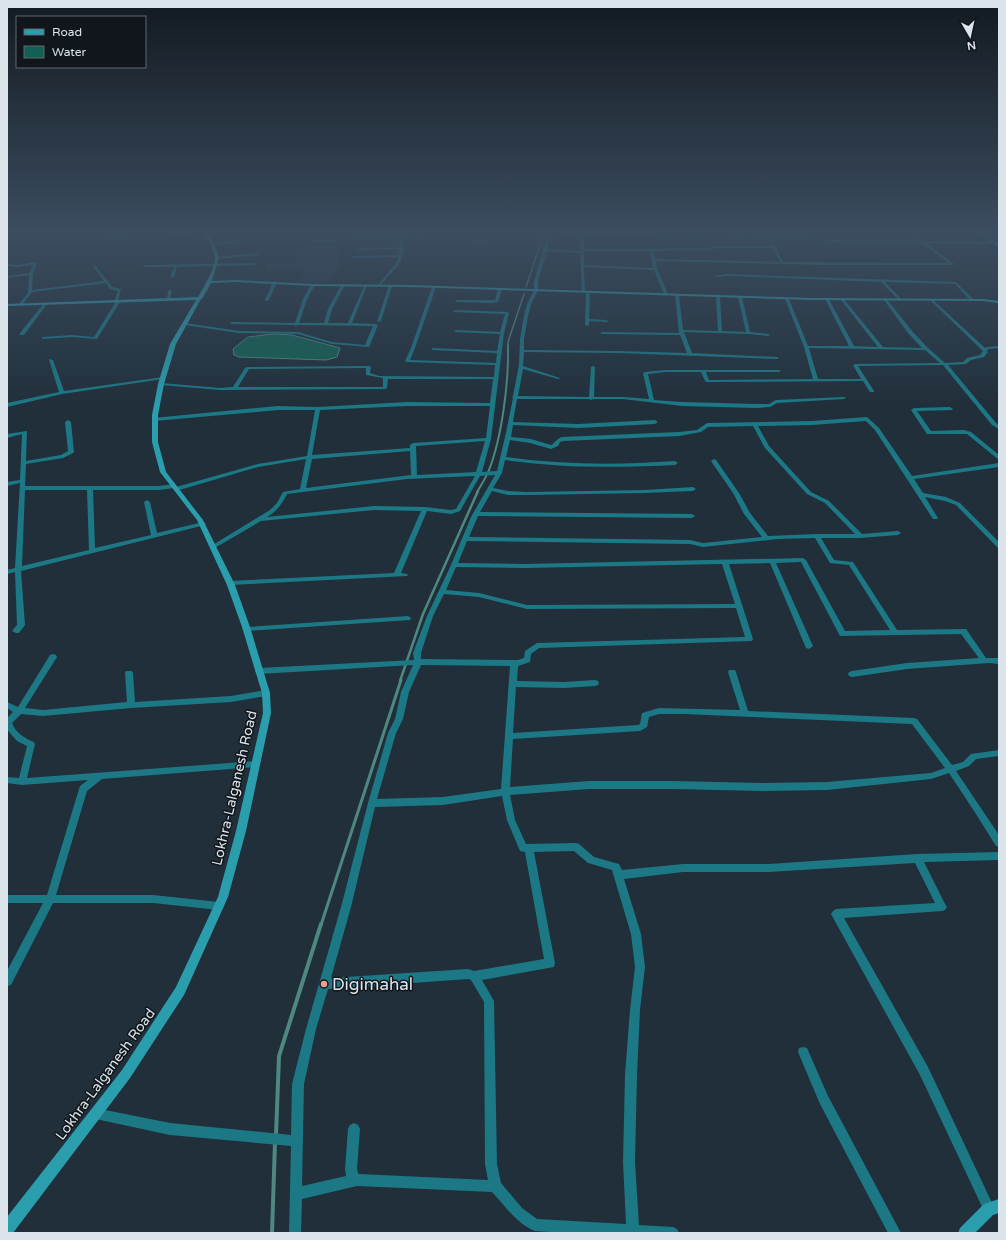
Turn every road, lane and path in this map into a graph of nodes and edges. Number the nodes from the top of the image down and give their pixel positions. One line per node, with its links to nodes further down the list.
1 (536, 290): 61 (street)
2 (30, 291): 35 (street)
3 (120, 291): 33 (street)
4 (170, 291): 23 (street)
5 (205, 291): 22 (main road, Lokhra-Lalganesh Road)
6 (271, 291): 29 (street)
7 (310, 291): 45 (street)
8 (340, 291): 43 (street)
9 (364, 291): 44 (street)
10 (388, 291): 39 (street)
11 (433, 291): 67 (street)
12 (500, 291): 32 (street)
13 (558, 291): 17 (main road)
14 (665, 291): 18 (street)
15 (892, 291): 28 (street)
16 (963, 291): 31 (street)
17 (586, 292): 18 (main road); 40 (street)
18 (666, 294): 19 (main road)
19 (676, 295): 20 (main road); 50 (street)
20 (718, 296): 21 (main road); 47 (street)
21 (740, 297): 24 (main road); 51 (street)
22 (201, 298): 23 (main road); 42 (main road, Lokhra-Lalganesh Road)
23 (168, 299): 33 (main road)
24 (787, 299): 25 (main road); 55 (street)
25 (827, 299): 26 (main road); 56 (street)
26 (842, 299): 27 (main road); 59 (street)
27 (885, 299): 28 (main road); 60 (street)
28 (899, 299): 30 (main road)
29 (267, 300)
30 (932, 300): 31 (main road); 63 (street)
31 (972, 300): 34 (main road)
32 (457, 301)
33 (117, 302): 36 (main road); 54 (street)
34 (999, 302)
35 (21, 304): 36 (main road); 37 (main road)
36 (45, 304): 52 (street)
37 (7, 305)
38 (455, 311): 48 (street)
39 (379, 321)
40 (606, 321)
41 (232, 323): 45 (street)
42 (185, 324): 44 (street); 77 (main road, Lokhra-Lalganesh Road)
43 (326, 324): 44 (street); 45 (street)
44 (350, 324)
45 (296, 325)
46 (456, 332): 48 (street)
47 (720, 332): 50 (street); 51 (street)
48 (502, 333): 62 (street)
49 (602, 333): 50 (street)
50 (682, 333): 64 (street)
51 (748, 333): 53 (street)
52 (22, 334)
53 (768, 335)
54 (43, 338)
55 (806, 347): 56 (street); 78 (street)
56 (852, 347): 59 (street)
57 (999, 347): 63 (street)
58 (433, 349): 62 (street)
59 (882, 349): 60 (street)
60 (926, 349): 68 (street)
61 (521, 351): 64 (street); 69 (street)
62 (500, 352): 67 (street)
63 (986, 352): 68 (street)
64 (690, 355): 65 (street)
65 (777, 358)
66 (51, 360): 81 (street)
67 (498, 364): 74 (street)
68 (944, 364): 76 (street); 96 (street)
69 (520, 367): 75 (street); 83 (street)
70 (592, 367): 85 (street)
71 (779, 371): 72 (street)
72 (703, 372): 78 (street); 86 (street)
73 (386, 377): 74 (street); 79 (street); 79 (street)
74 (496, 378): 88 (street)
75 (558, 378)
76 (864, 380): 78 (street); 80 (street)
77 (162, 381): 79 (street); 81 (street); 91 (main road, Lokhra-Lalganesh Road)
78 (816, 381)
79 (235, 388)
80 (872, 391)
81 (62, 393): 87 (street)
82 (7, 397): 87 (street)
83 (514, 397): 85 (street); 94 (street)
84 (844, 398): 86 (street)
85 (591, 399): 86 (street)
86 (652, 401)
87 (8, 404)
88 (493, 405): 89 (street); 99 (street)
89 (318, 409): 91 (street); 101 (street)
90 (950, 409): 103 (street)
91 (155, 419): 114 (main road, Lokhra-Lalganesh Road)
92 (68, 422): 105 (street)
93 (655, 422): 94 (street)
94 (510, 424): 98 (street)
95 (755, 424): 98 (street); 111 (street); 130 (street)
96 (999, 426)
97 (7, 436): 105 (street)
98 (508, 438): 102 (street)
99 (488, 439): 100 (street); 108 (street)
100 (413, 449): 101 (street); 110 (street)
101 (309, 458): 114 (street); 118 (street)
102 (503, 458): 106 (street); 109 (street)
103 (999, 458)
104 (714, 461): 131 (street)
105 (24, 463): 113 (street)
106 (675, 463)
107 (999, 465): 111 (street)
108 (480, 473): 109 (street); 110 (street); 121 (street)
109 (496, 473): 116 (street)
110 (414, 477): 118 (street)
111 (910, 478): 119 (street)
112 (7, 484): 113 (street)
113 (23, 484): 115 (street); 139 (street)
114 (175, 487): 115 (street); 126 (main road, Lokhra-Lalganesh Road)
115 (90, 488): 135 (street)
116 (490, 488): 117 (street); 122 (street)
117 (693, 489)
118 (303, 491): 125 (street)
119 (921, 495): 124 (street); 134 (street)
120 (147, 502): 128 (street)
121 (425, 509): 125 (street); 142 (street)
122 (476, 514): 123 (street); 132 (street)
123 (692, 516)
124 (934, 518)
125 (261, 519): 133 (street)
126 (202, 524): 128 (street); 133 (main road, Lokhra-Lalganesh Road)
127 (898, 533): 130 (street)
128 (154, 536): 135 (street)
129 (817, 536): 130 (street); 131 (street); 149 (street)
130 (860, 536)
131 (766, 538): 132 (street)
132 (465, 539): 138 (street)
133 (213, 546): 143 (main road, Lokhra-Lalganesh Road)
134 (999, 546)
135 (92, 551): 139 (street)
136 (772, 561): 137 (street); 149 (street); 150 (street)
137 (725, 562): 138 (street); 145 (street)
138 (454, 566): 144 (street)
139 (19, 569): 140 (street); 148 (street)
140 (7, 572)
141 (406, 575): 142 (street)
142 (397, 576): 143 (street)
143 (230, 583): 147 (main road, Lokhra-Lalganesh Road)
144 (442, 592): 145 (street); 154 (street)
145 (739, 606): 155 (street)
146 (408, 618): 147 (street)
147 (246, 629): 156 (main road, Lokhra-Lalganesh Road)
148 (16, 631)
149 (895, 633): 152 (street)
150 (809, 646)
151 (53, 657): 165 (street)
152 (984, 660): 153 (street); 159 (street)
153 (999, 660)
154 (415, 662): 155 (street); 156 (street); 175 (street)
155 (514, 663): 161 (street)
156 (259, 671): 162 (main road, Lokhra-Lalganesh Road)
157 (732, 672): 166 (street)
158 (129, 673): 164 (street)
159 (852, 674)
160 (595, 683): 161 (street)
161 (512, 684): 167 (street)
162 (266, 693): 164 (street); 169 (main road, Lokhra-Lalganesh Road)
163 (7, 705): 165 (street)
164 (132, 705): 165 (street)
165 (19, 711): 173 (street)
166 (745, 714): 167 (street); 170 (street)
167 (509, 736): 174 (street)
168 (999, 752): 170 (street)
169 (256, 764): 171 (street); 183 (main road, Lokhra-Lalganesh Road)
170 (950, 769): 174 (street); 176 (street)
171 (100, 776): 173 (street); 181 (street)
172 (7, 780): 173 (street)
173 (22, 782)
174 (505, 792): 175 (street); 177 (street)
175 (372, 803): 186 (street)
176 (999, 844)
177 (529, 848): 180 (street); 184 (street)
178 (999, 856): 179 (street)
179 (917, 858): 180 (street); 194 (street)
180 (619, 875): 196 (street)
181 (50, 899): 182 (street); 183 (street); 185 (street)
182 (7, 900)
183 (219, 906): 188 (main road, Lokhra-Lalganesh Road)
184 (474, 976): 186 (street); 192 (street)
185 (7, 981)
186 (324, 984): 190 (street)
187 (803, 1052): 199 (street)
188 (95, 1114): 190 (street); 195 (main road, Lokhra-Lalganesh Road)
189 (354, 1129): 191 (street)
190 (296, 1141): 193 (street)
191 (357, 1180): 192 (street); 193 (street)
192 (495, 1186): 196 (street)
193 (295, 1194): 197 (street)
194 (994, 1207): 200 (main road)
195 (7, 1229)
196 (632, 1230): 198 (street)
197 (294, 1233)
198 (673, 1233)
199 (895, 1233)
200 (964, 1233)

